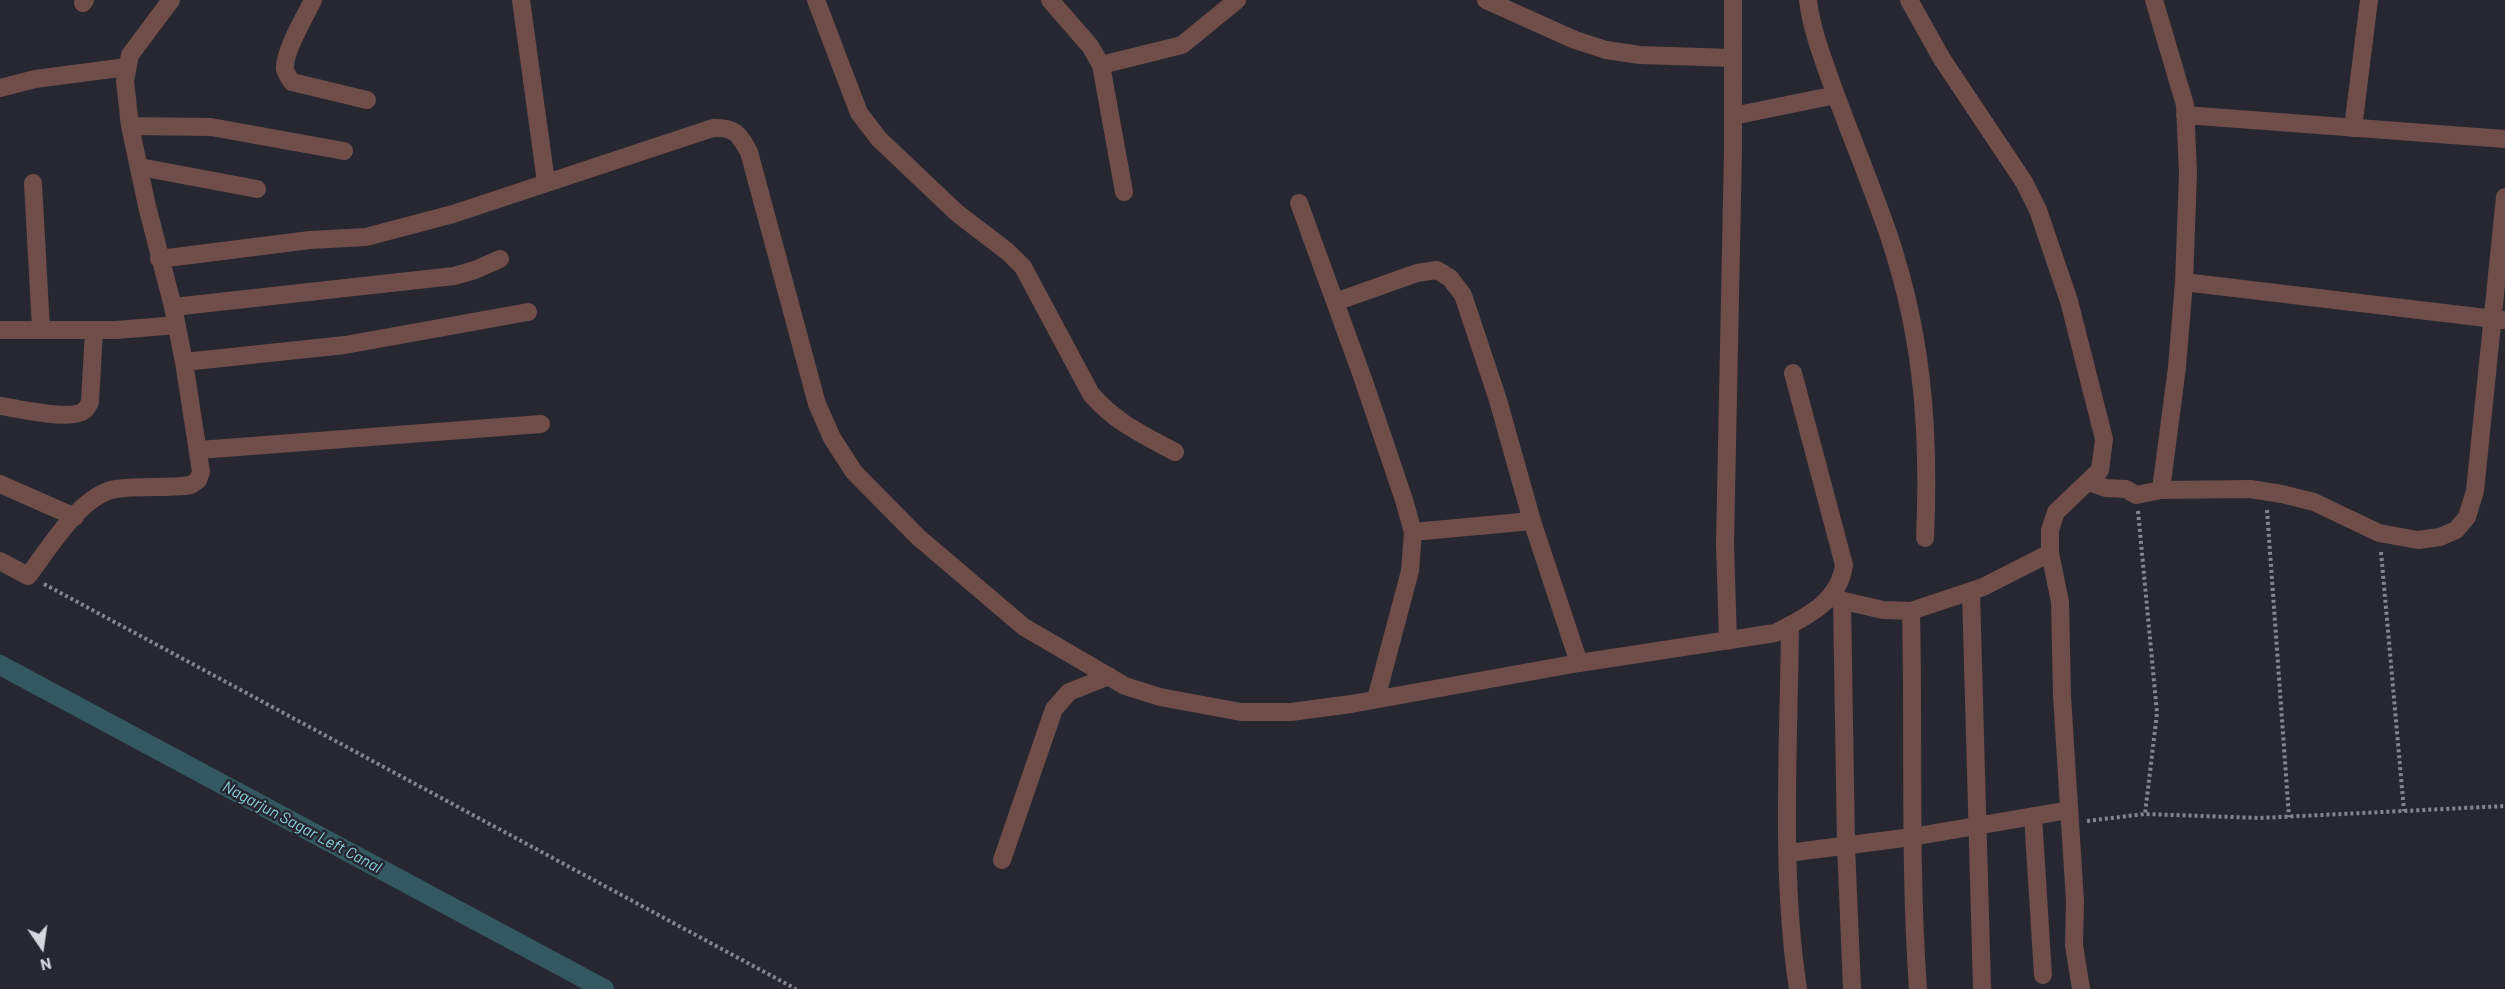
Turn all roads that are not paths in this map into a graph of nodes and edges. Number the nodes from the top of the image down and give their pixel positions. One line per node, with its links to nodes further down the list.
1 (171, 0): 15 (street)
2 (313, 0): 18 (street)
3 (522, 0): 26 (street)
4 (1050, 0): 14 (street)
5 (1237, 0): 14 (street)
6 (1486, 0): 13 (street)
7 (1732, 0): 13 (street)
8 (1808, 0): 17 (street)
9 (1909, 0): 49 (street)
10 (2154, 0): 19 (street)
11 (2368, 0): 22 (street)
12 (813, 2): 48 (street)
13 (1733, 58): 20 (street)
14 (1101, 66): 29 (street)
15 (128, 67): 16 (street); 21 (street)
16 (0, 88)
17 (1836, 95): 20 (street); 55 (street)
18 (367, 100)
19 (2185, 115): 22 (street); 34 (street)
20 (1732, 116): 62 (street)
21 (130, 126): 24 (street); 25 (street)
22 (2353, 128): 23 (street)
23 (2505, 139)
24 (344, 151)
25 (140, 166): 28 (street); 32 (street)
26 (546, 182): 32 (street); 64 (street)
27 (33, 183): 40 (street)
28 (257, 189)
29 (1124, 192)
30 (2505, 197): 38 (street)
31 (1299, 203): 35 (street)
32 (159, 259): 36 (street)
33 (500, 259): 36 (street)
34 (2184, 282): 38 (street); 51 (street)
35 (1335, 302): 53 (street); 54 (street)
36 (173, 307): 39 (street)
37 (528, 312): 43 (street)
38 (2499, 320): 51 (street)
39 (177, 325): 42 (street); 43 (street)
40 (40, 329): 41 (street); 42 (street)
41 (0, 330)
42 (94, 330): 45 (street)
43 (184, 362): 47 (street)
44 (1793, 372): 59 (street)
45 (0, 406)
46 (541, 424): 47 (street)
47 (199, 450): 52 (street)
48 (1175, 452)
49 (2090, 482): 51 (street); 56 (street)
50 (0, 484): 52 (street)
51 (2161, 490)
52 (75, 517): 57 (street)
53 (1532, 521): 54 (street); 63 (street)
54 (1413, 532): 65 (street)
55 (1925, 537)
56 (2050, 553): 58 (street); 67 (street)
57 (0, 561)
58 (1971, 592): 60 (street); 68 (street)
59 (1837, 599): 60 (street); 61 (street); 70 (street)
60 (1911, 611): 69 (street)
61 (1790, 625): 62 (street); 71 (street)
62 (1728, 641): 63 (street)
63 (1579, 663): 65 (street)
64 (1109, 676): 65 (street); 72 (street)
65 (1376, 699)
66 (2033, 816): 67 (street); 68 (street); 73 (street)
67 (2070, 816): 78 (street)
68 (1976, 826): 69 (street); 74 (street)
69 (1912, 837): 70 (street); 77 (street)
70 (1846, 845): 71 (street); 76 (street)
71 (1788, 853): 75 (street)
72 (1002, 860)
73 (2043, 975)
74 (1982, 988)
75 (1798, 989)
76 (1852, 989)
77 (1918, 989)
78 (2081, 989)

